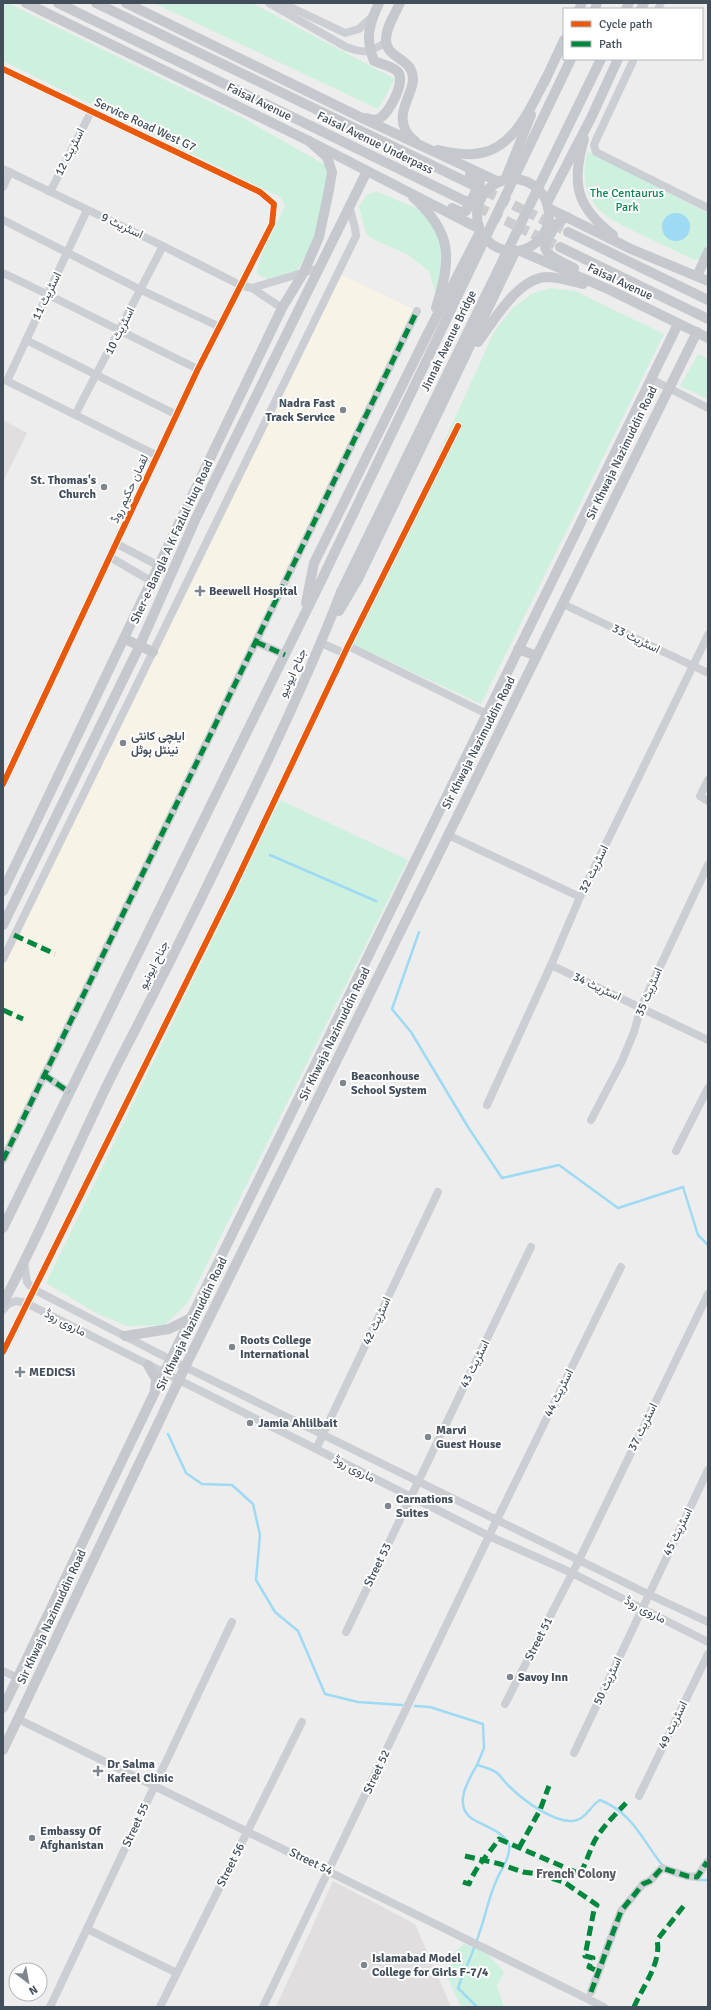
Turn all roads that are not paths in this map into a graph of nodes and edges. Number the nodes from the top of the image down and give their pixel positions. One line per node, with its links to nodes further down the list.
1 (26, 3): 24 (main road, Faisal Avenue)
2 (58, 3): 35 (main road, Faisal Avenue Underpass)
3 (96, 3): 30 (main road, Faisal Avenue Underpass)
4 (126, 3): 23 (main road)
5 (269, 3): 12 (street)
6 (282, 3): 9 (street)
7 (380, 3): 9 (main road)
8 (400, 3): 10 (main road)
9 (374, 15): 12 (main road)
10 (386, 42): 12 (street); 20 (main road)
11 (563, 42): 18 (main road)
12 (370, 52): 19 (main road)
13 (571, 60): 87 (main road, Jinnah Avenue Bridge, bridge)
14 (601, 60): 90 (main road, Jinnah Avenue Bridge, bridge)
15 (618, 60): 22 (main road)
16 (634, 60): 39 (street)
17 (3, 69): 21 (street, Service Road West G7)
18 (546, 78): 25 (main road); 29 (main road)
19 (393, 99): 20 (main road); 23 (main road)
20 (405, 102): 25 (main road)
21 (91, 112): 33 (street, اسٹریٹ 12); 36 (street, Service Road West G7)
22 (592, 116): 38 (main road); 47 (main road)
23 (362, 118): 25 (main road)
24 (309, 141): 28 (main road, Faisal Avenue); 52 (main road, Sher-e-Bangla A K Fazlul Huq Road)
25 (421, 146): 26 (main road)
26 (444, 157): 29 (main road); 34 (main road)
27 (6, 171): 31 (street); 33 (street, اسٹریٹ 9)
28 (368, 171): 32 (main road, Faisal Avenue); 37 (main road, Sher-e-Bangla A K Fazlul Huq Road)
29 (502, 181): 38 (main road); 43 (main road)
30 (473, 186)
31 (3, 187)
32 (403, 188): 34 (main road, Faisal Avenue); 69 (main road)
33 (50, 192): 40 (street, اسٹریٹ 9)
34 (415, 194): 43 (main road, Faisal Avenue)
35 (465, 201)
36 (274, 204): 56 (street, لقمان حکیم روڈ)
37 (349, 205): 51 (main road, Sher-e-Bangla A K Fazlul Huq Road); 95 (street)
38 (548, 205): 41 (main road); 48 (main road)
39 (708, 208)
40 (88, 210): 45 (street, اسٹریٹ 9); 49 (street, اسٹریٹ 11)
41 (567, 217): 47 (main road); 59 (main road)
42 (3, 220): 49 (street)
43 (479, 230): 48 (main road); 69 (main road)
44 (568, 232): 61 (main road)
45 (163, 246): 56 (street, اسٹریٹ 9); 58 (street, اسٹریٹ 10)
46 (560, 247): 64 (main road)
47 (631, 249): 54 (main road)
48 (518, 251): 59 (main road, Faisal Avenue); 72 (main road)
49 (69, 252): 58 (street); 60 (street, اسٹریٹ 11)
50 (708, 252): 54 (main road)
51 (319, 268): 52 (street); 92 (main road, Sher-e-Bangla A K Fazlul Huq Road)
52 (304, 272): 57 (street); 62 (main road, Sher-e-Bangla A K Fazlul Huq Road)
53 (3, 273): 60 (street)
54 (696, 276): 55 (main road)
55 (708, 281)
56 (240, 285): 57 (street); 66 (street, لقمان حکیم روڈ)
57 (252, 288): 62 (street)
58 (141, 290): 66 (street); 67 (street, اسٹریٹ 10)
59 (610, 290): 65 (main road, Faisal Avenue); 72 (main road)
60 (48, 294): 67 (street); 71 (street, اسٹریٹ 11)
61 (708, 300)
62 (282, 308): 84 (main road, Sher-e-Bangla A K Fazlul Huq Road)
63 (417, 311): 91 (street)
64 (708, 319)
65 (678, 324): 68 (main road, Faisal Avenue); 75 (main road, Sir Khwaja Nazimuddin Road)
66 (220, 327): 73 (street, لقمان حکیم روڈ)
67 (119, 332): 73 (street); 74 (street, اسٹریٹ 10)
68 (697, 332): 70 (main road, Faisal Avenue); 76 (main road, Sir Khwaja Nazimuddin Road)
69 (427, 335): 87 (main road)
70 (708, 338)
71 (26, 340): 74 (street); 78 (street, اسٹریٹ 11)
72 (466, 358): 90 (main road)
73 (198, 369): 79 (street, لقمان حکیم روڈ)
74 (97, 374): 78 (street, اسٹریٹ 10); 79 (street)
75 (651, 379): 76 (street); 93 (main road, Sir Khwaja Nazimuddin Road)
76 (668, 389): 77 (street); 86 (main road, Sir Khwaja Nazimuddin Road)
77 (708, 408)
78 (75, 415): 81 (street)
79 (177, 415): 81 (street, لقمان حکیم روڈ)
80 (458, 426): 94 (street)
81 (158, 456): 82 (street, لقمان حکیم روڈ)
82 (117, 544): 83 (street, لقمان حکیم روڈ); 84 (street)
83 (110, 557): 85 (street); 102 (street, لقمان حکیم روڈ)
84 (159, 566): 85 (main road, Sher-e-Bangla A K Fazlul Huq Road)
85 (151, 581): 89 (main road, Sher-e-Bangla A K Fazlul Huq Road)
86 (563, 604): 97 (main road, Sir Khwaja Nazimuddin Road); 98 (street, اسٹریٹ 33)
87 (302, 621): 96 (main road, جناح ایونیو)
88 (708, 635): 98 (street, اسٹریٹ 32)
89 (125, 639): 92 (main road); 106 (main road, Sher-e-Bangla A K Fazlul Huq Road)
90 (323, 640): 94 (street); 123 (main road, جناح ایونیو)
91 (256, 642): 96 (street); 113 (street)
92 (140, 645): 95 (main road); 108 (main road, Sher-e-Bangla A K Fazlul Huq Road)
93 (518, 649): 97 (main road); 100 (main road, Sir Khwaja Nazimuddin Road)
94 (346, 650): 100 (street); 125 (street)
95 (153, 652): 109 (street)
96 (285, 655): 115 (main road, جناح ایونیو)
97 (537, 656): 104 (main road, Sir Khwaja Nazimuddin Road)
98 (693, 666): 99 (street, اسٹریٹ 33); 107 (street, اسٹریٹ 32)
99 (708, 673)
100 (486, 714): 130 (main road, Sir Khwaja Nazimuddin Road)
101 (708, 780): 103 (street)
102 (3, 784)
103 (708, 801)
104 (448, 835): 107 (street); 135 (main road, Sir Khwaja Nazimuddin Road)
105 (708, 865): 111 (street, اسٹریٹ 35)
106 (3, 891)
107 (580, 897): 110 (street, اسٹریٹ 32)
108 (3, 925)
109 (3, 959)
110 (551, 965): 111 (street, اسٹریٹ 34); 116 (street, اسٹریٹ 32)
111 (641, 1007): 112 (street, اسٹریٹ 34); 117 (street, اسٹریٹ 35)
112 (708, 1040)
113 (44, 1075): 115 (street); 119 (street)
114 (708, 1088): 118 (street)
115 (69, 1092): 121 (main road, جناح ایونیو)
116 (487, 1105)
117 (591, 1120)
118 (676, 1151)
119 (3, 1160)
120 (438, 1192): 139 (street, اسٹریٹ 42)
121 (3, 1228)
122 (531, 1246): 142 (street, اسٹریٹ 43)
123 (24, 1262): 125 (street); 127 (main road, جناح ایونیو)
124 (622, 1267): 144 (street, اسٹریٹ 44)
125 (33, 1289): 128 (street); 131 (street, ماروی روڈ)
126 (708, 1294): 146 (street, اسٹریٹ 37)
127 (3, 1303)
128 (26, 1304): 129 (street, ماروی روڈ); 132 (street); 134 (street, ماروی روڈ)
129 (3, 1310)
130 (192, 1317): 131 (main road); 133 (main road, Sir Khwaja Nazimuddin Road)
131 (125, 1336): 133 (street, ماروی روڈ)
132 (3, 1352)
133 (172, 1359): 135 (street, ماروی روڈ); 136 (main road, Sir Khwaja Nazimuddin Road)
134 (148, 1365): 136 (street, ماروی روڈ); 138 (main road)
135 (185, 1367): 137 (main road, Sir Khwaja Nazimuddin Road); 139 (street, ماروی روڈ)
136 (164, 1373): 137 (street, ماروی روڈ); 138 (main road, Sir Khwaja Nazimuddin Road)
137 (178, 1380): 140 (street, ماروی روڈ); 159 (main road, Sir Khwaja Nazimuddin Road)
138 (153, 1398): 156 (main road, Sir Khwaja Nazimuddin Road)
139 (323, 1434): 140 (street, اسٹریٹ 42); 142 (street, ماروی روڈ)
140 (316, 1450): 143 (street, ماروی روڈ)
141 (708, 1470): 148 (street, اسٹریٹ 45)
142 (418, 1481): 143 (street, اسٹریٹ 43); 144 (street, ماروی روڈ)
143 (411, 1497): 145 (street, ماروی روڈ); 152 (street, Street 53)
144 (497, 1520): 145 (street, اسٹریٹ 44); 146 (street, ماروی روڈ)
145 (489, 1536): 147 (street, ماروی روڈ); 167 (street, Street 52)
146 (579, 1560): 147 (street, اسٹریٹ 37); 148 (street, ماروی روڈ)
147 (572, 1573): 149 (street, ماروی روڈ); 157 (street, Street 51)
148 (648, 1594): 149 (street, اسٹریٹ 45); 151 (street, ماروی روڈ)
149 (642, 1608): 153 (street, ماروی روڈ); 162 (street, اسٹریٹ 50)
150 (232, 1622): 163 (street, Street 55)
151 (708, 1622)
152 (346, 1632)
153 (708, 1642)
154 (708, 1654): 164 (street, اسٹریٹ 49)
155 (3, 1671): 156 (street)
156 (18, 1678): 158 (main road, Sir Khwaja Nazimuddin Road)
157 (506, 1704)
158 (3, 1708)
159 (18, 1719): 161 (main road, Sir Khwaja Nazimuddin Road); 163 (street, Street 54)
160 (302, 1722): 165 (street, Street 56)
161 (3, 1750)
162 (574, 1753)
163 (155, 1786): 165 (street, Street 54); 168 (street, Street 55)
164 (639, 1796)
165 (248, 1831): 167 (street, Street 54); 169 (street, Street 56)
166 (707, 1862): 170 (street)
167 (330, 1871): 173 (street, Street 52); 174 (street, Street 54)
168 (87, 1929): 169 (street); 171 (street, Street 55)
169 (177, 1973): 172 (street, Street 56)
170 (591, 1992)
171 (50, 2007)
172 (160, 2007)
173 (263, 2007)
174 (604, 2007)

